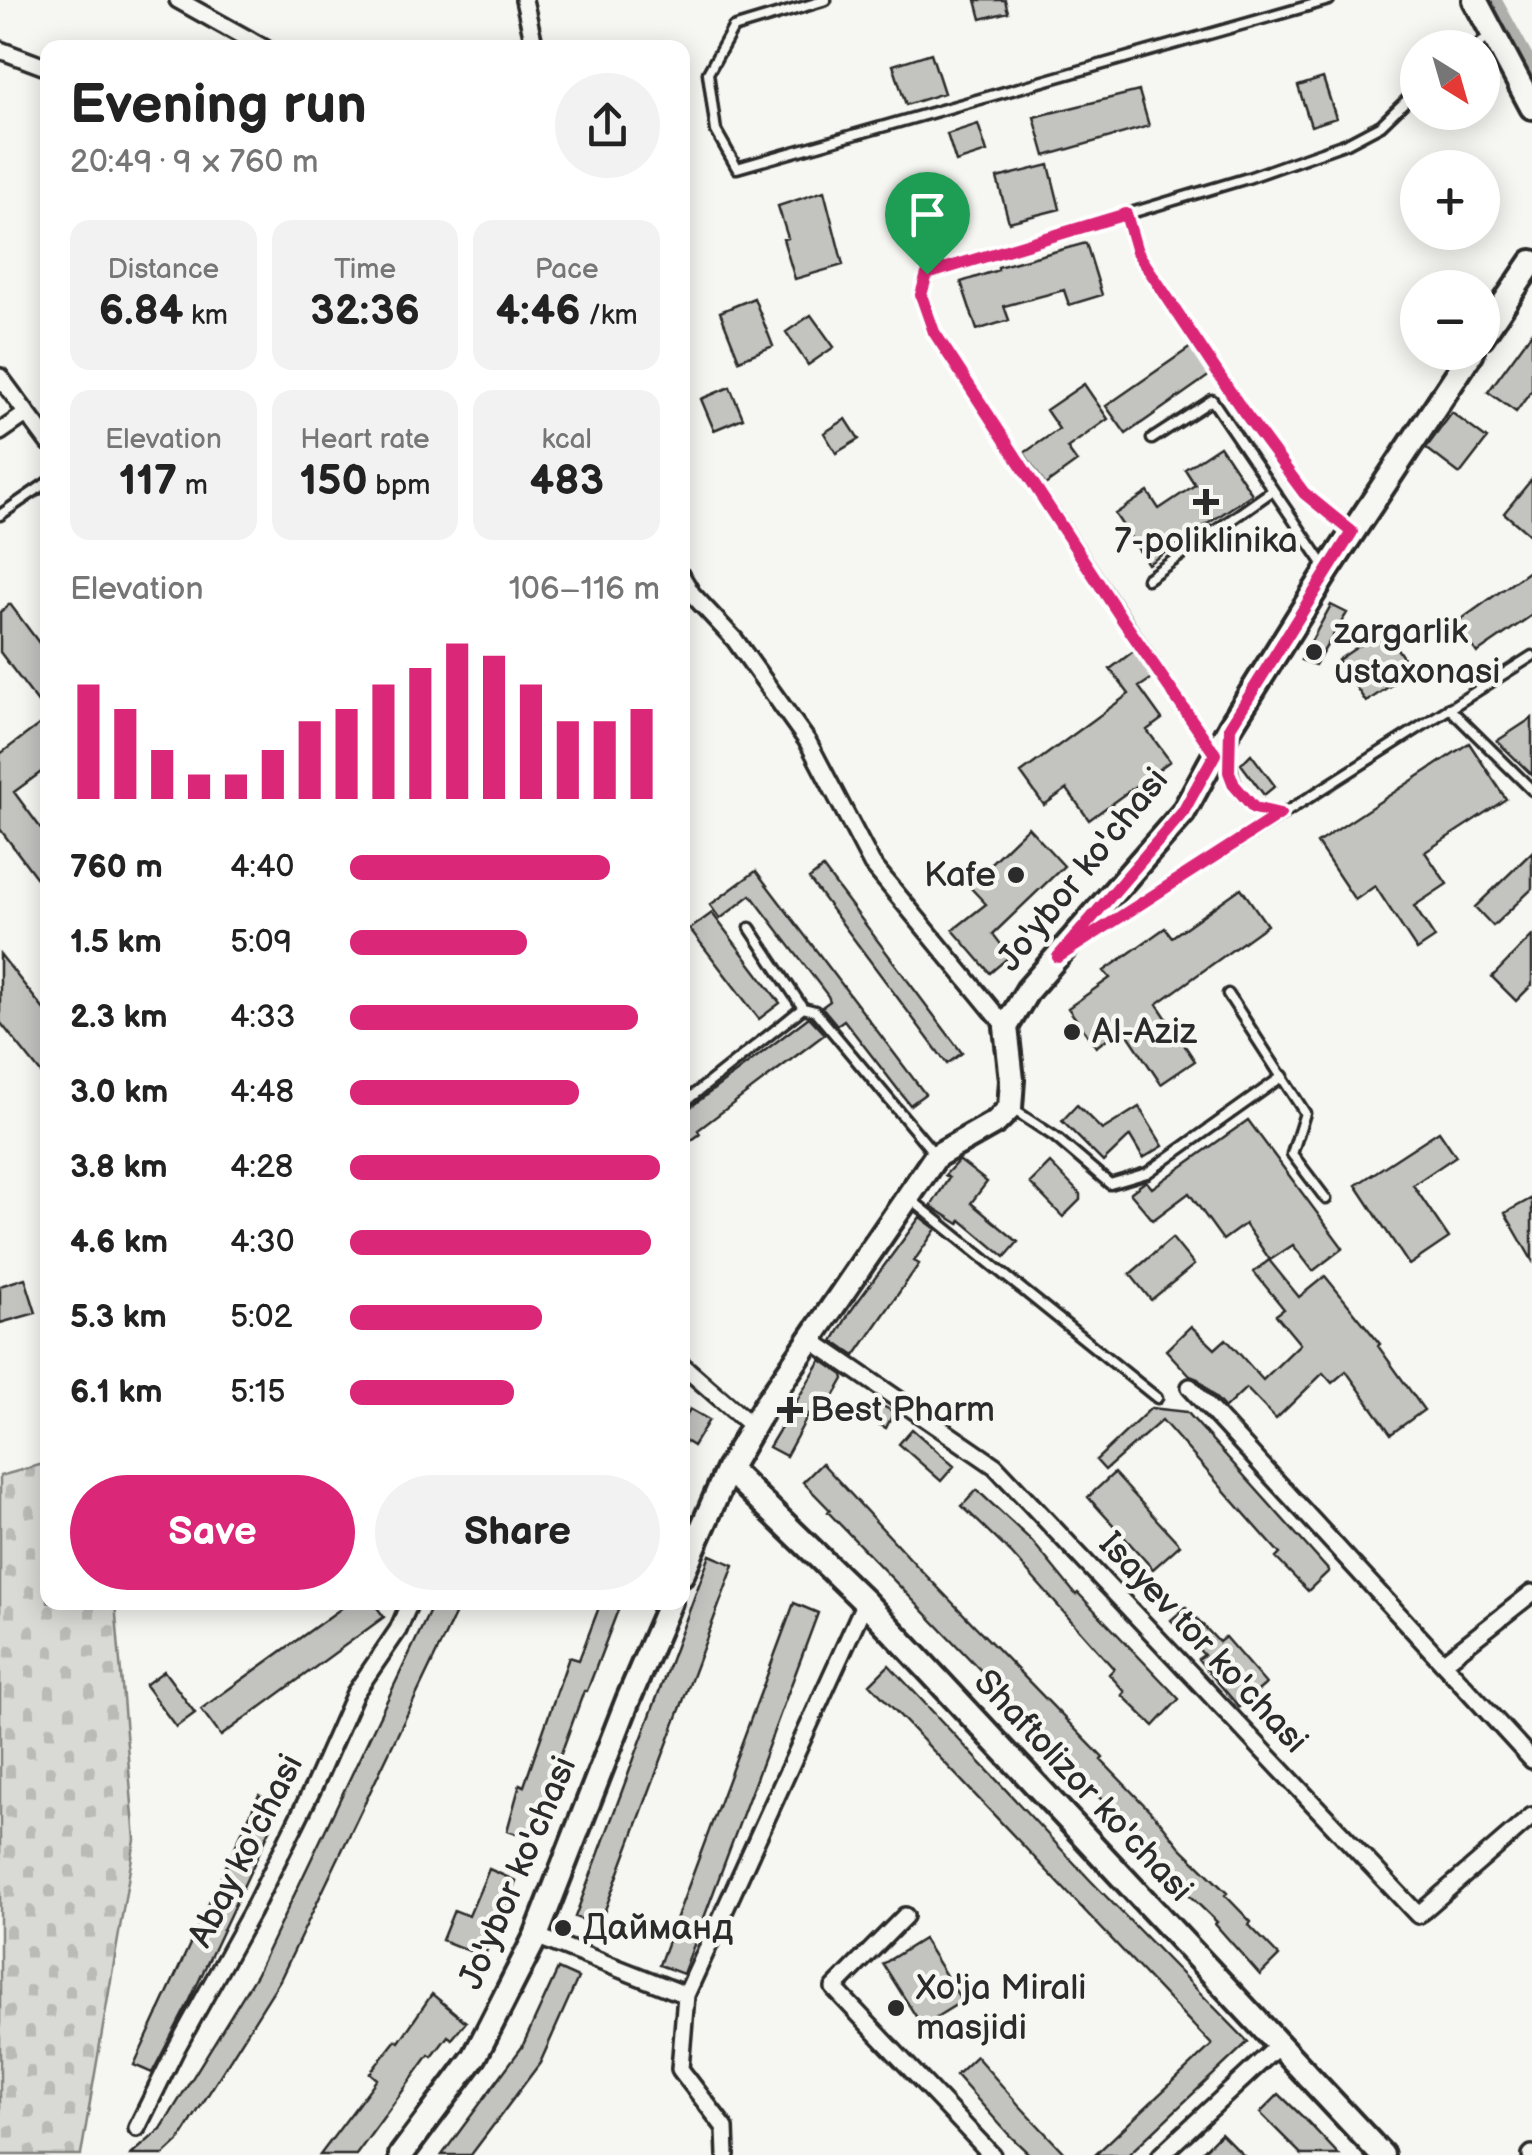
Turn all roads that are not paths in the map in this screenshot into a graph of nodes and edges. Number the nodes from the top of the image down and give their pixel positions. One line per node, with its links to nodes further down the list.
1 (178, 0): 7 (street)
2 (524, 0): 8 (street)
3 (826, 0): 4 (lane)
4 (1328, 0)
5 (1475, 0): 6 (street)
6 (1481, 30)
7 (250, 40)
8 (532, 40)
9 (0, 50): 11 (street)
10 (1500, 64): 13 (street)
11 (40, 65)
12 (1400, 107): 14 (lane)
13 (1532, 107)
14 (1126, 214): 26 (lane); 33 (lane)
15 (1532, 262): 16 (street)
16 (1500, 309)
17 (1460, 370): 26 (street, Jo'ybor ko'chasi)
18 (0, 378): 19 (street)
19 (26, 414): 20 (street); 21 (street)
20 (0, 432)
21 (40, 432)
22 (1152, 439): 24 (lane)
23 (40, 488): 25 (lane)
24 (1272, 490): 27 (lane); 28 (lane)
25 (0, 515)
26 (1352, 532): 27 (street, Jo'ybor ko'chasi)
27 (1327, 570): 32 (street, Jo'ybor ko'chasi)
28 (1147, 579)
29 (690, 591): 40 (street)
30 (1532, 656): 31 (lane)
31 (1449, 708): 34 (lane); 35 (lane)
32 (1230, 727): 33 (street, Jo'ybor ko'chasi); 35 (lane)
33 (1215, 754): 37 (street, Jo'ybor ko'chasi)
34 (1532, 790)
35 (1280, 814): 37 (lane)
36 (750, 928): 39 (lane)
37 (1058, 957): 40 (street, Jo'ybor ko'chasi)
38 (1228, 994): 41 (lane)
39 (804, 1008): 42 (lane); 44 (lane)
40 (1006, 1027): 43 (street, Jo'ybor ko'chasi)
41 (1283, 1076): 43 (lane); 46 (lane)
42 (690, 1098)
43 (1010, 1108): 44 (street)
44 (936, 1156): 45 (street)
45 (909, 1198): 47 (street); 50 (lane)
46 (1326, 1199)
47 (810, 1339): 51 (street); 60 (street, Isayev tor ko'chasi)
48 (690, 1373): 51 (street)
49 (1190, 1387): 58 (street)
50 (1157, 1398)
51 (754, 1427): 52 (street)
52 (728, 1469): 53 (street); 55 (street, Shaftolizor ko'chasi)
53 (690, 1556)
54 (1532, 1593): 58 (street)
55 (865, 1602): 63 (street); 64 (street, Shaftolizor ko'chasi)
56 (407, 1610): 65 (street, Abay ko'chasi)
57 (667, 1610): 62 (street, Jo'ybor ko'chasi)
58 (1443, 1663): 59 (street)
59 (1532, 1760)
60 (1532, 1816)
61 (905, 1916): 68 (street)
62 (536, 1936): 63 (street); 66 (street, Jo'ybor ko'chasi)
63 (686, 1996): 67 (street)
64 (1278, 2046): 69 (street); 70 (street, Shaftolizor ko'chasi)
65 (137, 2128)
66 (401, 2155)
67 (726, 2155)
68 (992, 2155)
69 (1162, 2155)
70 (1382, 2155)

